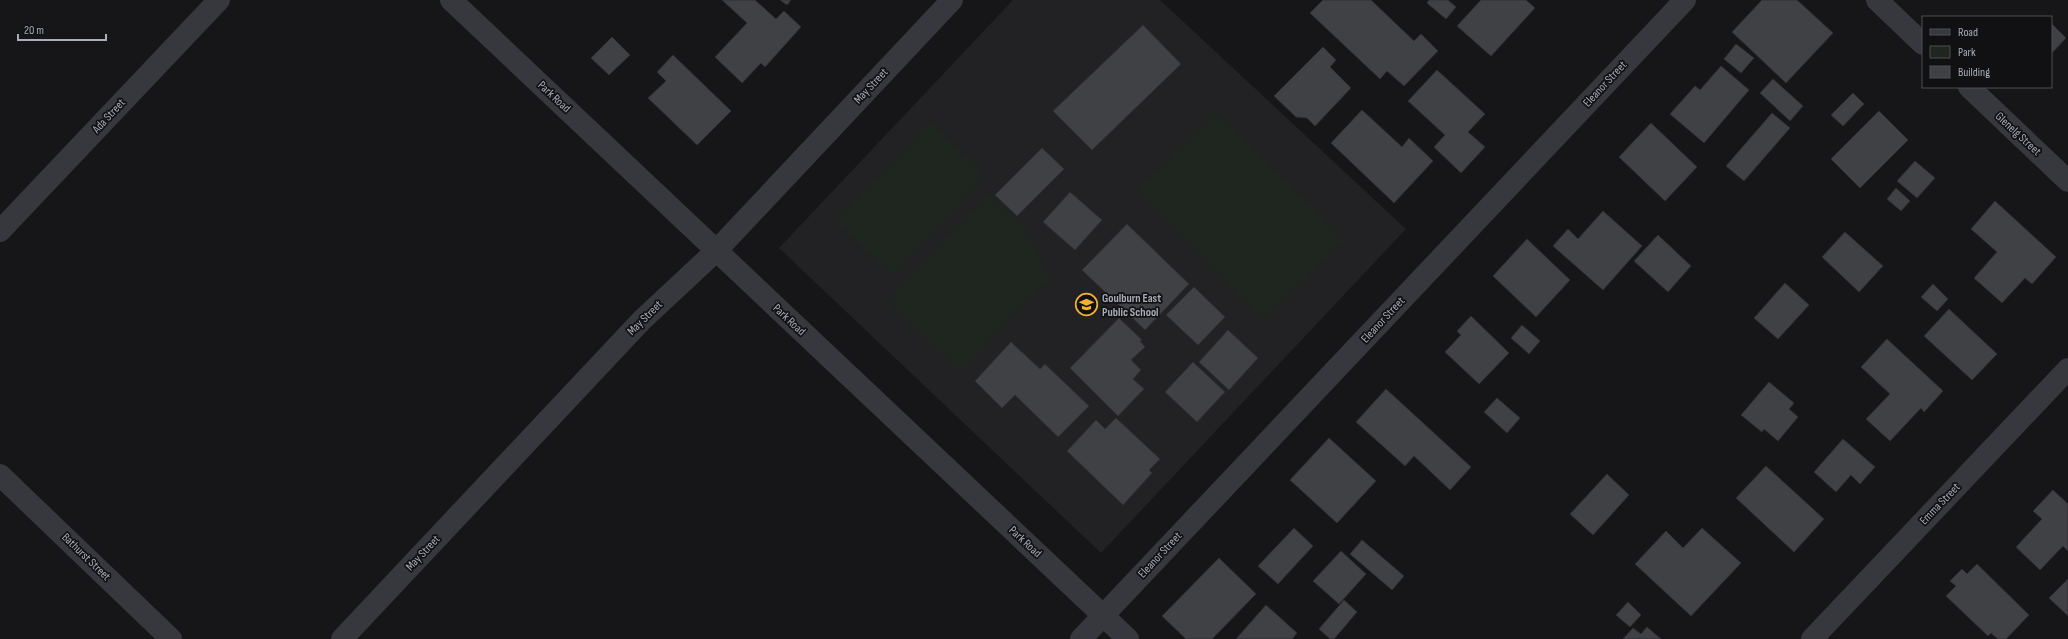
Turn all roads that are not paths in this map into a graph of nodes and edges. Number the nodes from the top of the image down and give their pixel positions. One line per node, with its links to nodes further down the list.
1 (219, 0): 9 (street, Ada Street)
2 (451, 0): 10 (street, Park Road)
3 (952, 0): 10 (street, May Street)
4 (1685, 0): 13 (street, Eleanor Street)
5 (1877, 0): 6 (street)
6 (1922, 43)
7 (1970, 88): 8 (street, Glenelg Street)
8 (2068, 181)
9 (0, 231)
10 (716, 251): 13 (street, Park Road); 15 (street, May Street)
11 (2068, 369): 18 (street, Emma Street)
12 (0, 475): 14 (street, Bathurst Street)
13 (1103, 616): 16 (street, Eleanor Street); 17 (street, Park Road)
14 (171, 639)
15 (342, 639)
16 (1081, 639)
17 (1128, 639)
18 (1812, 639)

